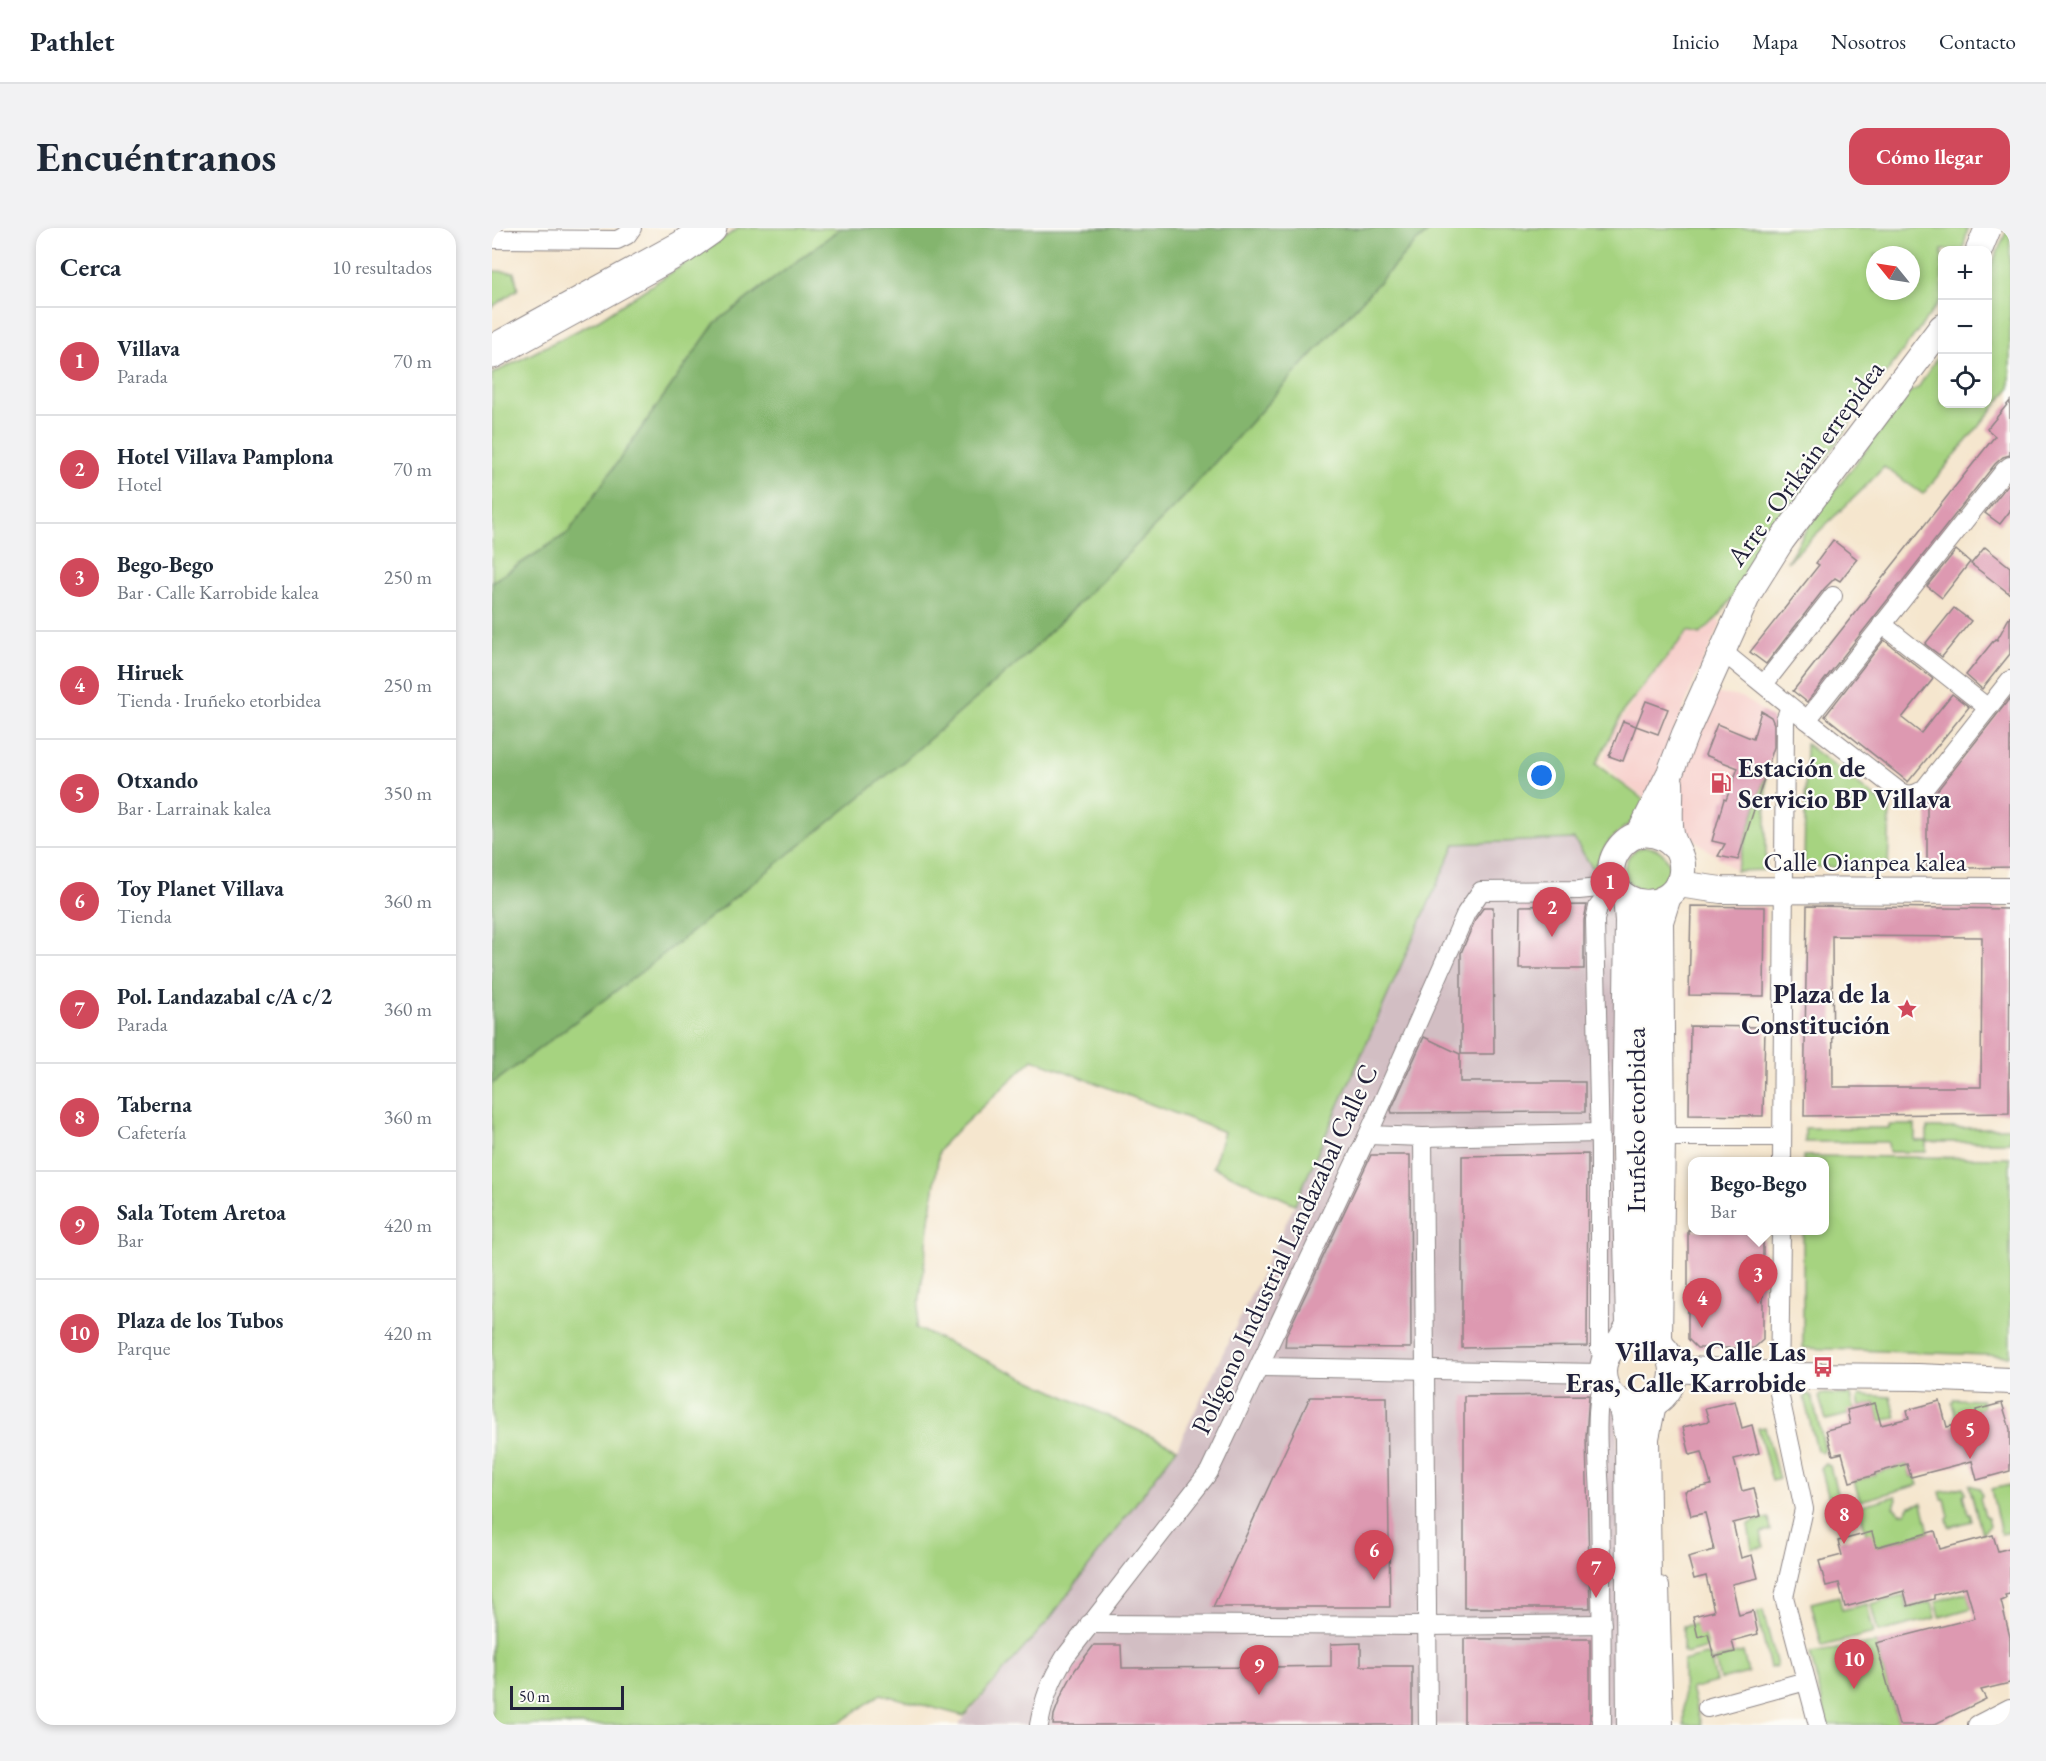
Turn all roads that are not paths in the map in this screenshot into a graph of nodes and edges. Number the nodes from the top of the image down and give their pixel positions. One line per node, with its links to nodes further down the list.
1 (632, 228): 4 (street)
2 (711, 228): 7 (highway)
3 (1988, 228): 5 (main road)
4 (492, 238)
5 (1981, 246)
6 (1938, 332): 11 (main road, Arre - Orikain errepidea)
7 (492, 352)
8 (2007, 469): 10 (street)
9 (1833, 596): 13 (street)
10 (1882, 624): 15 (street); 16 (street)
11 (1722, 651): 13 (street); 17 (main road, Arre - Orikain errepidea)
12 (2010, 680): 15 (street)
13 (1764, 684): 14 (street)
14 (1790, 707): 16 (street); 22 (street)
15 (1988, 708): 16 (street)
16 (1807, 720)
17 (1670, 774): 18 (main road, Arre - Orikain errepidea); 19 (main road)
18 (1640, 834): 19 (main road); 20 (main road)
19 (1677, 851): 21 (main road); 24 (main road)
20 (1619, 888): 24 (main road); 25 (street); 26 (street, Polígono Industrial Landazabal Calle C); 33 (main road, Iruñeko etorbidea)
21 (1721, 890): 22 (main road, Calle Oianpea kalea); 24 (main road, Calle Oianpea kalea)
22 (1784, 890): 23 (main road, Calle Oianpea kalea); 29 (street)
23 (2010, 891)
24 (1671, 892): 28 (street, Iruñeko etorbidea); 32 (main road, Iruñeko etorbidea)
25 (1599, 1133): 27 (street); 33 (street)
26 (1368, 1135): 27 (street); 34 (street, Polígono Industrial Landazabal Calle C)
27 (1424, 1137): 35 (street)
28 (1666, 1137): 29 (street); 32 (street, Iruñeko etorbidea)
29 (1782, 1137): 30 (street)
30 (1782, 1157)
31 (1782, 1235): 36 (street)
32 (1663, 1353): 33 (main road); 36 (main road); 38 (main road)
33 (1608, 1364): 35 (street); 39 (main road); 41 (street)
34 (1260, 1367): 35 (street); 40 (street, Polígono Industrial Landazabal Calle C)
35 (1425, 1370): 42 (street)
36 (1779, 1374): 37 (main road); 43 (street)
37 (2010, 1381)
38 (1657, 1401): 39 (main road); 50 (main road); 51 (street)
39 (1621, 1403): 49 (main road)
40 (1089, 1624): 42 (street); 46 (street, Polígono Industrial Landazabal Calle C)
41 (1602, 1624): 42 (street); 48 (street)
42 (1428, 1626): 47 (street)
43 (1806, 1681): 44 (street); 52 (street)
44 (1707, 1708)
45 (2010, 1708): 53 (street)
46 (1039, 1725)
47 (1428, 1725)
48 (1602, 1725)
49 (1630, 1725)
50 (1650, 1725)
51 (1664, 1725)
52 (1818, 1725)
53 (1977, 1725)

